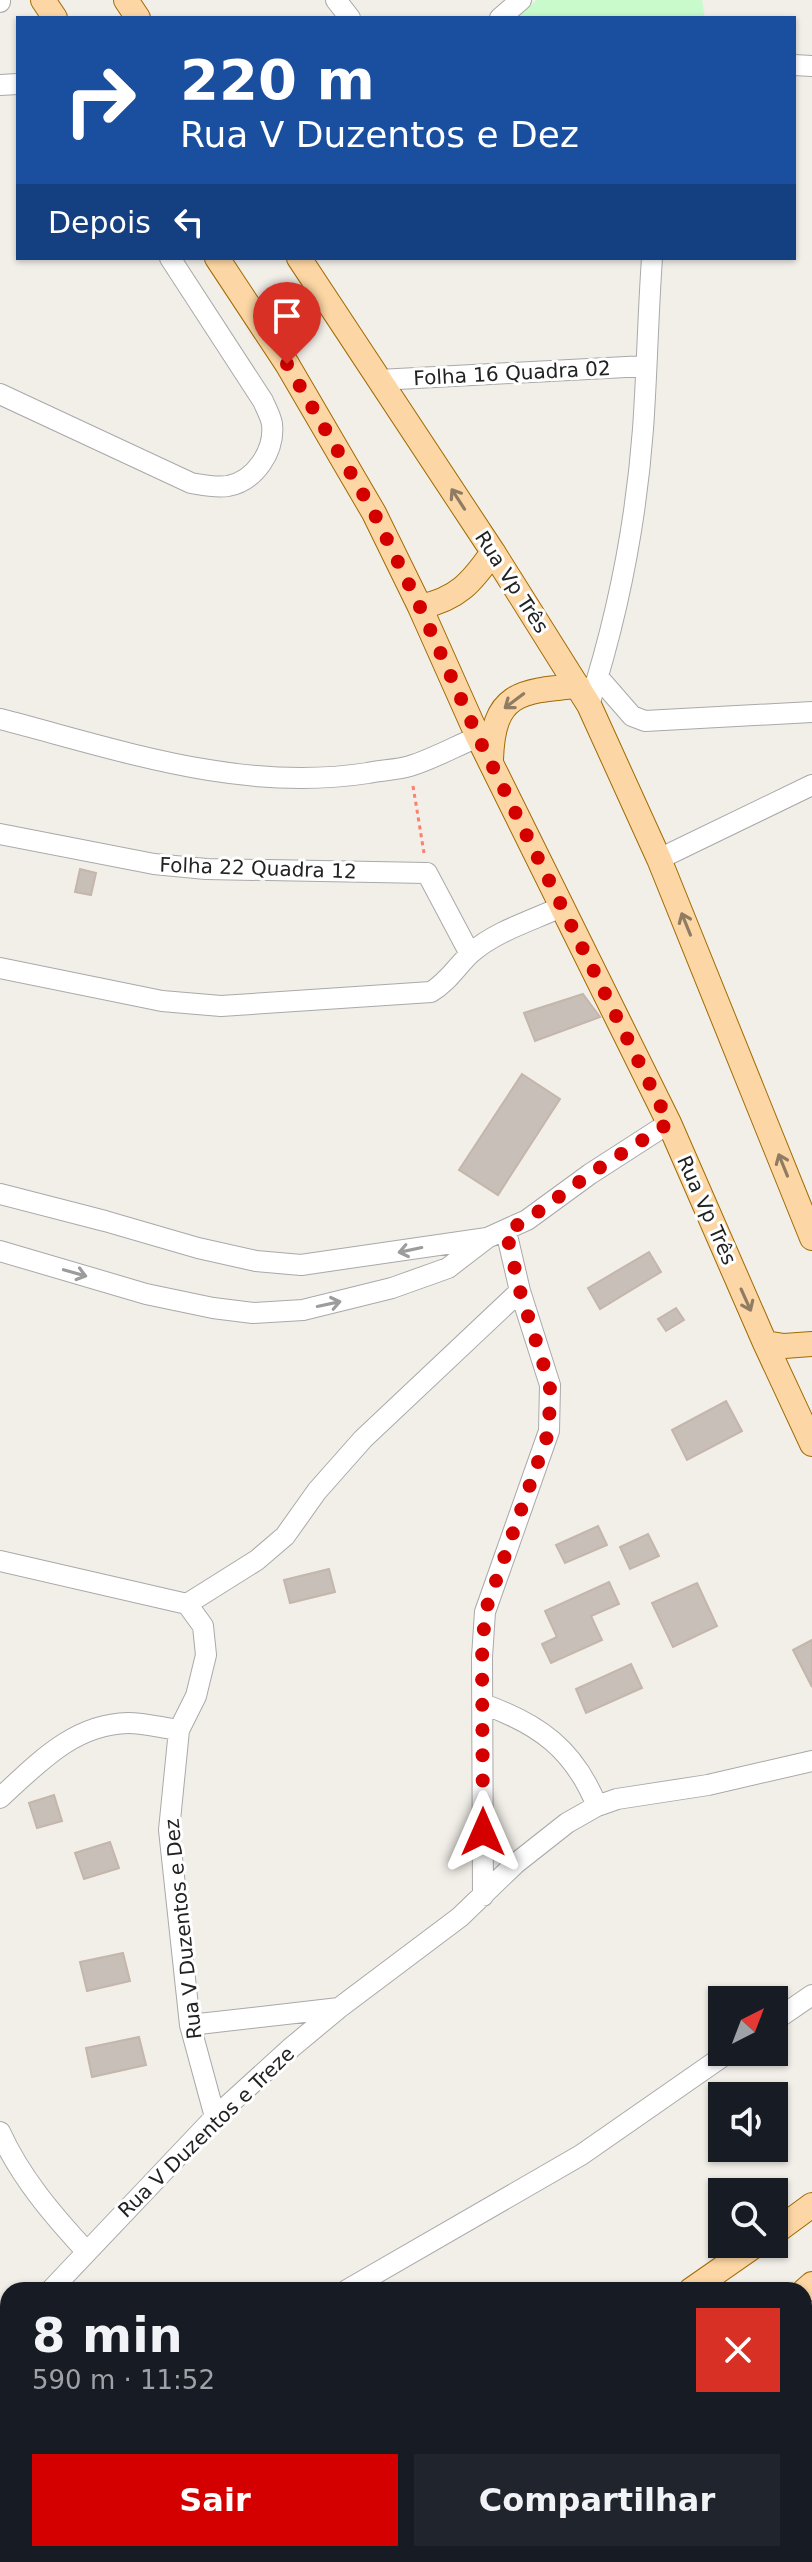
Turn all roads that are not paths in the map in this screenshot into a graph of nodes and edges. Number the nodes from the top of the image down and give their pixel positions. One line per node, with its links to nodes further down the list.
1 (336, 0): 3 (street)
2 (521, 0): 4 (street)
3 (348, 16)
4 (502, 16)
5 (171, 260): 11 (street)
6 (218, 260): 13 (main road, Rua Vp Três)
7 (652, 260): 9 (street)
8 (305, 261): 10 (main road, Rua Vp Três)
9 (645, 366): 10 (street, Folha 16 Quadra 02); 14 (street)
10 (379, 380): 12 (main road, Rua Vp Três, one-way to 10)
11 (0, 394)
12 (493, 552): 13 (main road); 14 (main road, Rua Vp Três)
13 (420, 607): 17 (main road, Rua Vp Três)
14 (588, 689): 15 (street); 18 (main road, one-way to 18); 21 (main road, Rua Vp Três)
15 (812, 712)
16 (0, 719): 17 (street)
17 (478, 737): 18 (main road, Rua Vp Três)
18 (491, 760): 22 (main road, Rua Vp Três)
19 (812, 785): 21 (street)
20 (0, 834): 23 (street, Folha 22 Quadra 12)
21 (659, 859): 28 (main road, Rua Vp Três, one-way to 21)
22 (561, 907): 23 (street); 25 (main road, Rua Vp Três)
23 (470, 954): 24 (street)
24 (0, 968)
25 (669, 1123): 27 (street); 31 (main road, Rua Vp Três, one-way to 31)
26 (0, 1194): 27 (street, one-way to 26)
27 (497, 1235): 29 (street, one-way to 27); 30 (street)
28 (812, 1238)
29 (0, 1251)
30 (520, 1291): 35 (street); 36 (street)
31 (765, 1343): 32 (main road); 33 (main road, Rua Vp Três)
32 (812, 1344)
33 (812, 1444)
34 (0, 1561): 35 (street)
35 (187, 1604): 37 (street, Rua V Duzentos e Dez)
36 (483, 1704): 40 (street); 41 (street)
37 (179, 1730): 39 (street); 45 (street, Rua V Duzentos e Dez)
38 (812, 1761): 40 (street, Rua V Duzentos e Treze)
39 (0, 1798)
40 (597, 1806): 41 (street, Rua V Duzentos e Treze)
41 (483, 1896): 43 (street, Rua V Duzentos e Treze)
42 (812, 1995): 44 (street)
43 (339, 2008): 45 (street); 47 (street, Rua V Duzentos e Treze)
44 (788, 2011)
45 (190, 2025): 47 (street, Rua V Duzentos e Dez)
46 (709, 2066): 54 (street)
47 (215, 2117): 51 (street, Rua V Duzentos e Treze)
48 (0, 2132): 51 (street)
49 (808, 2214): 50 (main road)
50 (788, 2225)
51 (86, 2251): 53 (street, Rua V Duzentos e Treze)
52 (737, 2258): 55 (main road)
53 (58, 2282)
54 (361, 2282)
55 (702, 2282)

